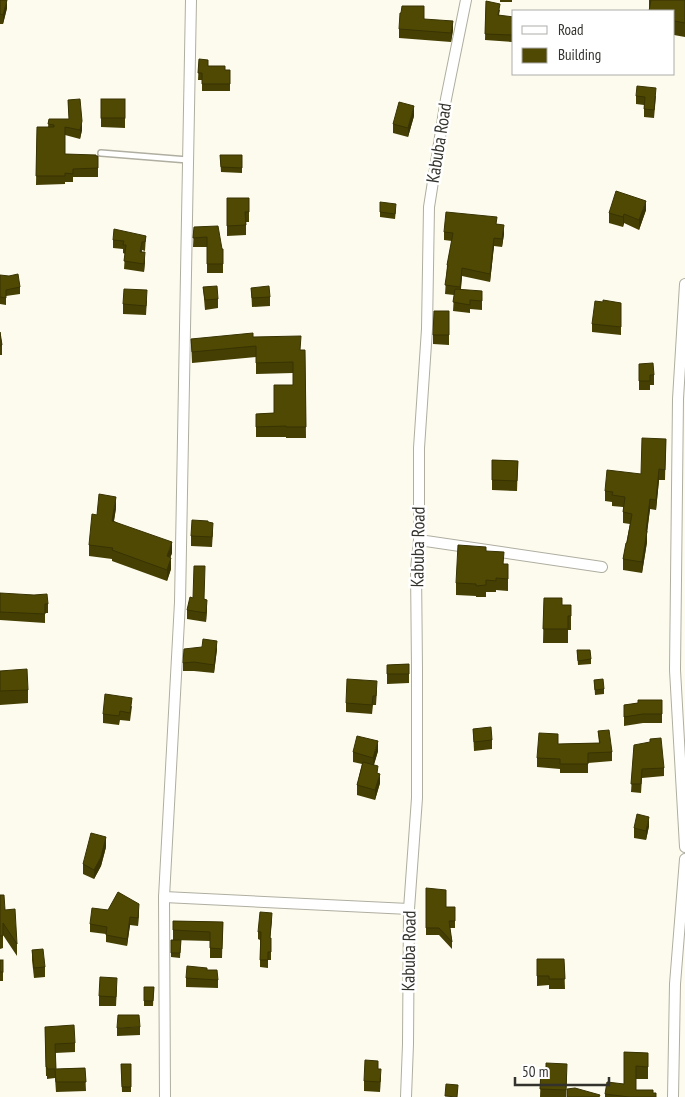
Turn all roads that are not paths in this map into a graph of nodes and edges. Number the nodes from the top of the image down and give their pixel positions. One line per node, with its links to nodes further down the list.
1 (191, 0): 4 (street)
2 (466, 0): 6 (street, Kabuba Road)
3 (101, 153): 4 (lane)
4 (188, 160): 10 (street)
5 (685, 284): 8 (street)
6 (419, 540): 7 (street); 11 (street, Kabuba Road)
7 (602, 566)
8 (685, 847)
9 (685, 859): 14 (street)
10 (164, 897): 11 (street); 12 (street)
11 (410, 909): 13 (street, Kabuba Road)
12 (164, 1097)
13 (406, 1097)
14 (673, 1097)

